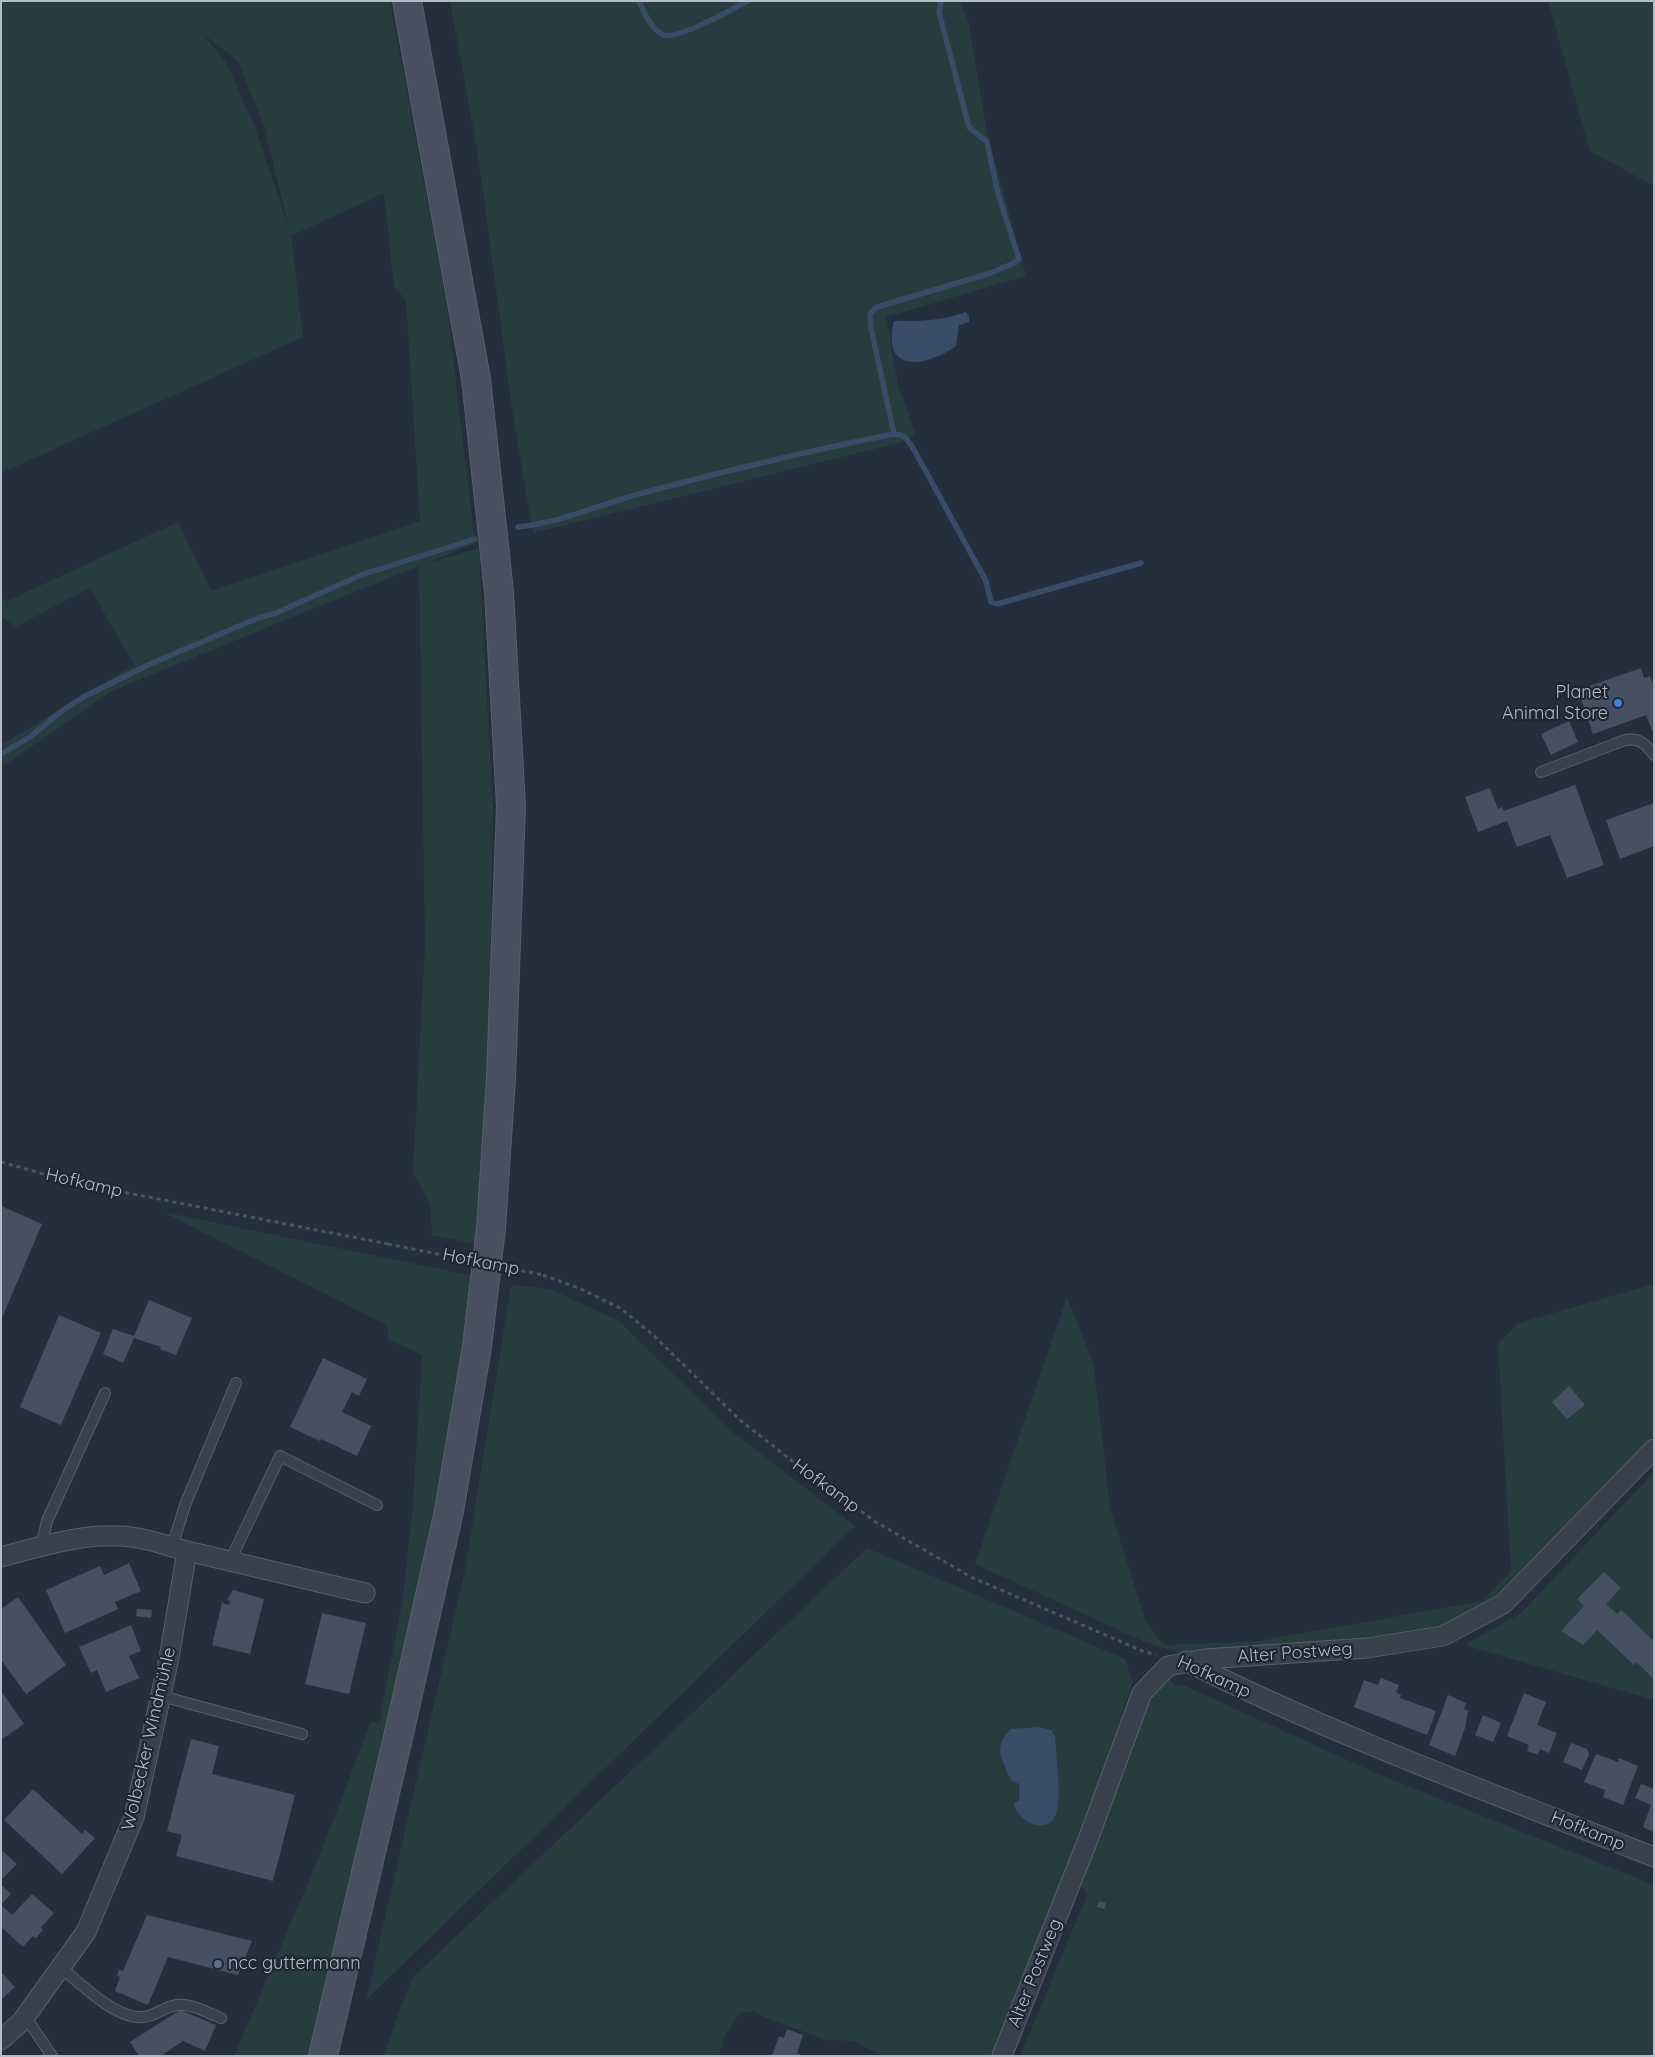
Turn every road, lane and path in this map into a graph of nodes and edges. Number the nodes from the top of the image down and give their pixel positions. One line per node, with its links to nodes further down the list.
1 (407, 1): 23 (main road)
2 (1654, 755): 3 (lane)
3 (1541, 772)
4 (1, 1162): 14 (path, Hofkamp, bridge)
5 (236, 1383): 10 (lane)
6 (106, 1393): 9 (lane)
7 (1654, 1449): 14 (street, Alter Postweg)
8 (377, 1505): 12 (lane)
9 (41, 1546): 10 (street); 11 (street)
10 (180, 1549): 12 (street); 15 (street, Wolbecker Windmühle)
11 (1, 1557)
12 (230, 1561): 13 (street)
13 (365, 1593)
14 (1186, 1661): 17 (street, Hofkamp); 24 (street, Alter Postweg)
15 (161, 1696): 16 (lane); 18 (street, Wolbecker Windmühle)
16 (302, 1734)
17 (1654, 1857)
18 (60, 1967): 19 (lane); 20 (street, Wolbecker Windmühle)
19 (221, 2018)
20 (23, 2019): 21 (street, Wolbecker Windmühle); 22 (lane)
21 (1, 2040)
22 (52, 2056)
23 (323, 2056)
24 (1002, 2056)

